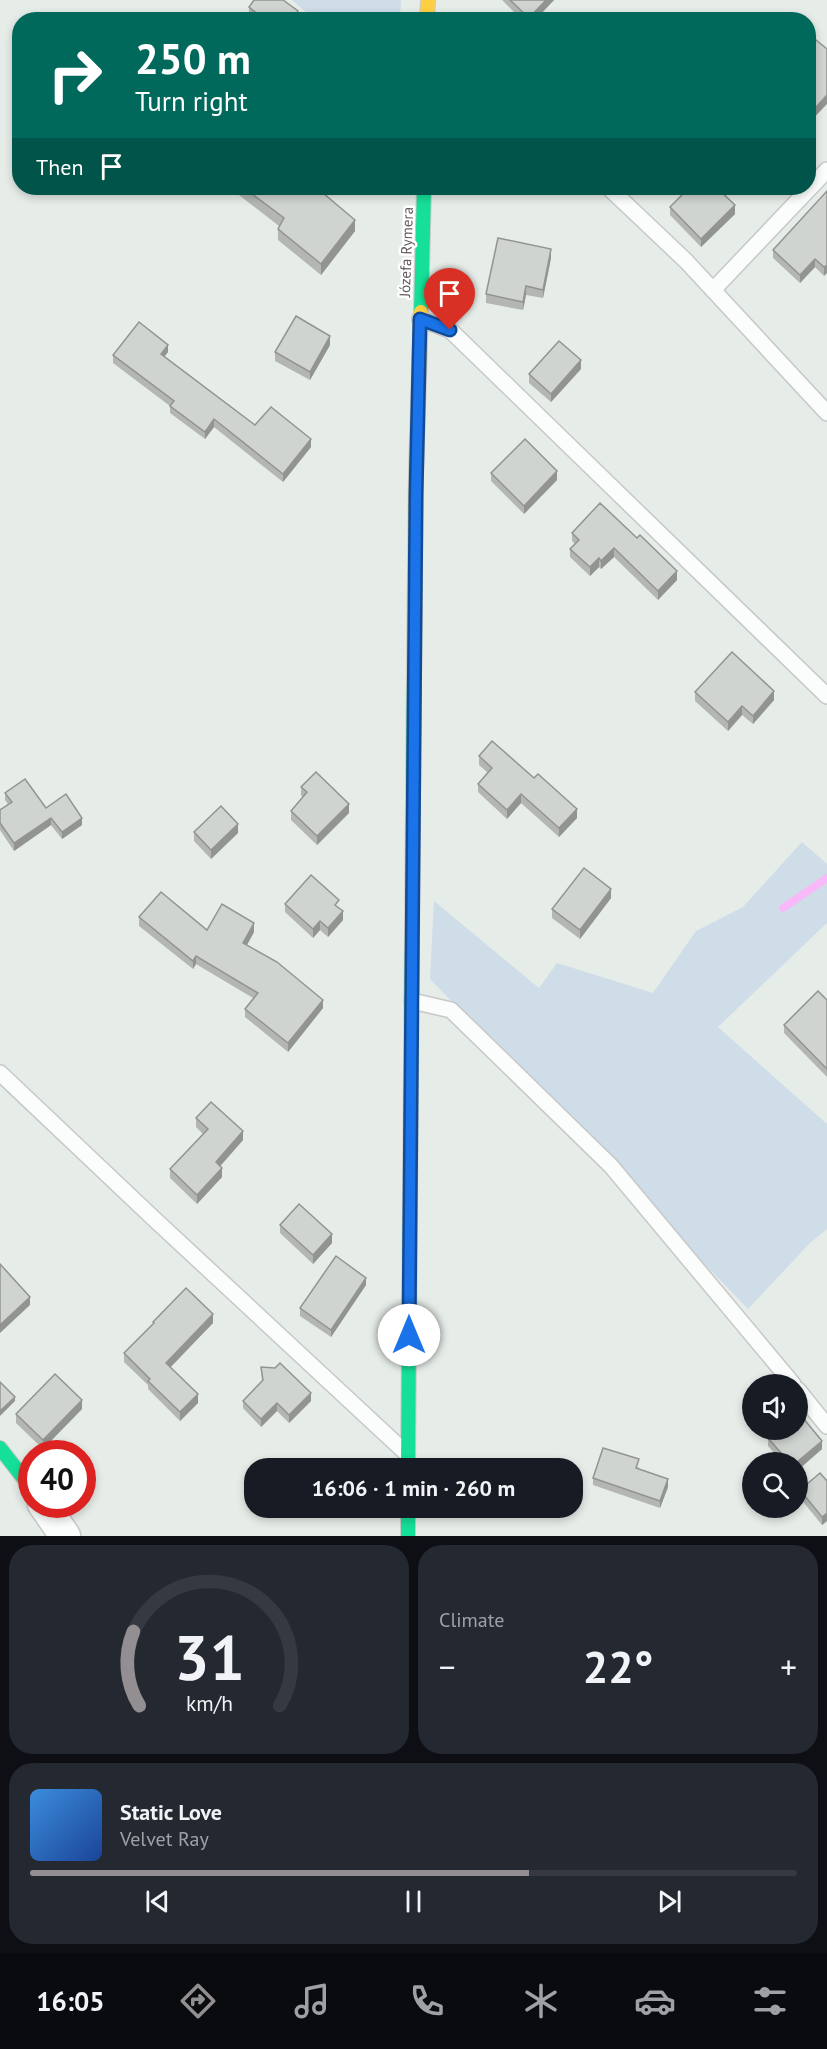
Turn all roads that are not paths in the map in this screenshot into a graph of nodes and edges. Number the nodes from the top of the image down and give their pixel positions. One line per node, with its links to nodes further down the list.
1 (827, 170): 2 (lane)
2 (816, 181)
3 (424, 195): 7 (street, Józefa Rymera)
4 (616, 195): 6 (lane)
5 (803, 195): 6 (lane)
6 (712, 290): 8 (lane)
7 (420, 319): 9 (lane); 10 (street, Józefa Rymera)
8 (827, 413)
9 (827, 696)
10 (412, 1001): 12 (lane); 17 (street, Józefa Rymera)
11 (0, 1073): 16 (lane)
12 (785, 1374)
13 (808, 1402): 14 (lane)
14 (827, 1426)
15 (0, 1448): 18 (street)
16 (404, 1458)
17 (408, 1458)
18 (18, 1471)
19 (53, 1518): 21 (street)
20 (408, 1518): 22 (street)
21 (65, 1536)
22 (408, 1536)

